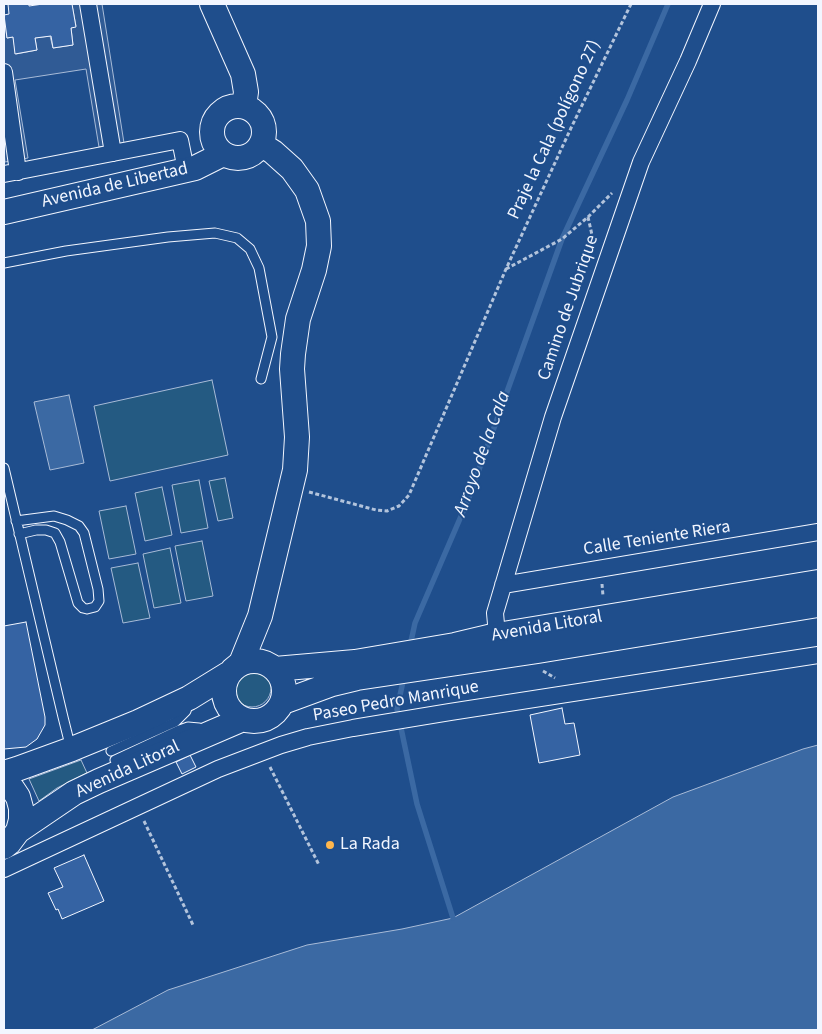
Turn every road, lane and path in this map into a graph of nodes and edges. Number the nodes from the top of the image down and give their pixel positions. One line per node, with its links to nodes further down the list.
1 (88, 4): 8 (street)
2 (212, 4): 6 (main road)
3 (631, 4): 15 (path, Praje la Cala (polígono 27))
4 (712, 4): 23 (street, Camino de Jubrique)
5 (4, 72): 11 (street)
6 (244, 106): 7 (main road); 9 (main road)
7 (262, 145): 9 (main road); 18 (main road)
8 (113, 153): 10 (street); 11 (street)
9 (223, 154): 10 (main road, Avenida de Libertad)
10 (186, 170): 12 (main road, Avenida de Libertad)
11 (11, 173)
12 (4, 212)
13 (588, 217): 15 (path)
14 (4, 264): 16 (lane)
15 (506, 269): 18 (path, Praje la Cala (polígono 27))
16 (261, 379)
17 (4, 468): 19 (lane)
18 (292, 487): 25 (main road)
19 (16, 521): 21 (lane); 21 (lane)
20 (818, 532): 23 (street, Calle Teniente Riera)
21 (20, 534): 36 (lane)
22 (818, 582): 26 (main road, Avenida Litoral)
23 (503, 584): 26 (street, Camino de Jubrique)
24 (818, 605): 27 (main road, Avenida Litoral)
25 (260, 616): 29 (main road); 30 (main road)
26 (497, 635): 27 (main road, Avenida Litoral)
27 (457, 654): 31 (main road, Avenida Litoral)
28 (818, 654): 38 (street, Paseo Pedro Manrique)
29 (274, 668): 30 (main road); 31 (main road, Avenida Litoral); 33 (main road)
30 (234, 669): 32 (main road); 34 (main road)
31 (356, 670): 33 (main road, Avenida Litoral)
32 (189, 698): 36 (main road); 37 (lane)
33 (283, 702): 34 (main road)
34 (243, 720): 35 (main road, Avenida Litoral)
35 (206, 734): 39 (lane); 43 (main road, Avenida Litoral)
36 (72, 749): 40 (main road)
37 (110, 751)
38 (262, 753): 42 (street, Paseo Pedro Manrique); 44 (path)
39 (114, 760)
40 (4, 773)
41 (4, 780): 43 (main road)
42 (136, 806): 45 (street, Paseo Pedro Manrique); 46 (path)
43 (11, 839)
44 (319, 865)
45 (4, 869)
46 (193, 925)

